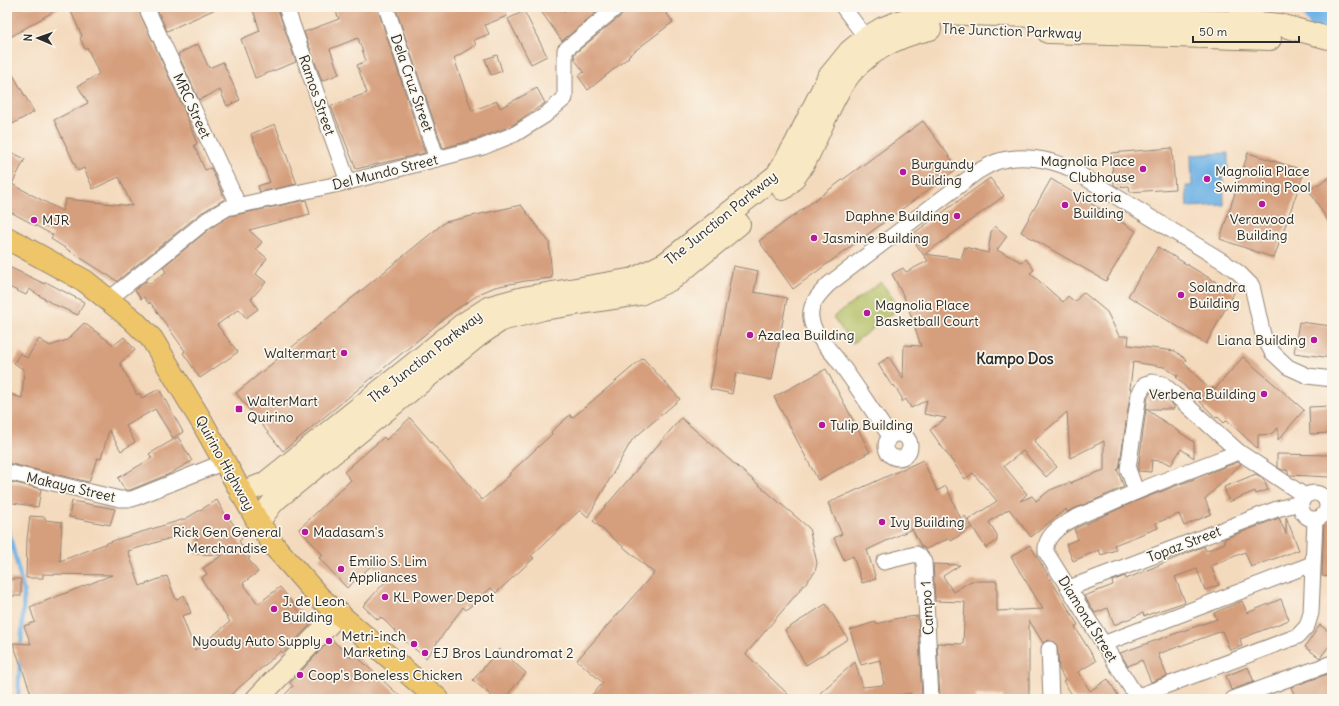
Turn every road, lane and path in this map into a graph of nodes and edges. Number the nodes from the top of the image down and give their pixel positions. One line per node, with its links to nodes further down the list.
1 (146, 7): 13 (street, MRC Street)
2 (286, 7): 12 (street, Ramos Street)
3 (386, 7): 11 (street, Dela Cruz Street)
4 (617, 7): 11 (street, Del Mundo Street)
5 (843, 7): 7 (street)
6 (1138, 20): 7 (street, The Junction Parkway); 8 (street, The Junction Parkway); 9 (street, The Junction Parkway); 10 (street, The Junction Parkway)
7 (866, 38): 10 (street, The Junction Parkway)
8 (1332, 39)
9 (1332, 55)
10 (802, 149): 15 (street, The Junction Parkway)
11 (437, 159): 12 (street, Del Mundo Street)
12 (348, 182): 13 (street, Del Mundo Street)
13 (238, 204): 16 (street, Del Mundo Street)
14 (7, 238): 16 (main road, Quirino Highway)
15 (637, 286): 23 (street, The Junction Parkway); 27 (street, The Junction Parkway)
16 (108, 300): 20 (main road, Quirino Highway)
17 (1332, 379): 18 (street)
18 (890, 436)
19 (1239, 452): 22 (street, Diamond Street); 22 (street); 24 (street)
20 (224, 462): 21 (street, Makaya Street); 23 (main road, Quirino Highway)
21 (7, 472)
22 (1136, 491): 30 (street, Diamond Street)
23 (241, 493): 27 (main road, Quirino Highway)
24 (1303, 499): 25 (street); 26 (street); 30 (street, Topaz Street)
25 (1329, 510): 26 (street)
26 (1314, 520): 29 (street, Diamond Street)
27 (258, 522): 31 (main road, Quirino Highway)
28 (884, 562): 37 (street, Campo 1)
29 (1312, 564): 32 (street); 32 (street, Diamond Street)
30 (1069, 588): 32 (street, Diamond Street)
31 (339, 613): 35 (street); 36 (main road, Quirino Highway)
32 (1103, 644)
33 (1049, 649): 38 (street)
34 (1332, 663): 39 (street)
35 (257, 699)
36 (438, 699)
37 (931, 699)
38 (1051, 699)
39 (1233, 699)

